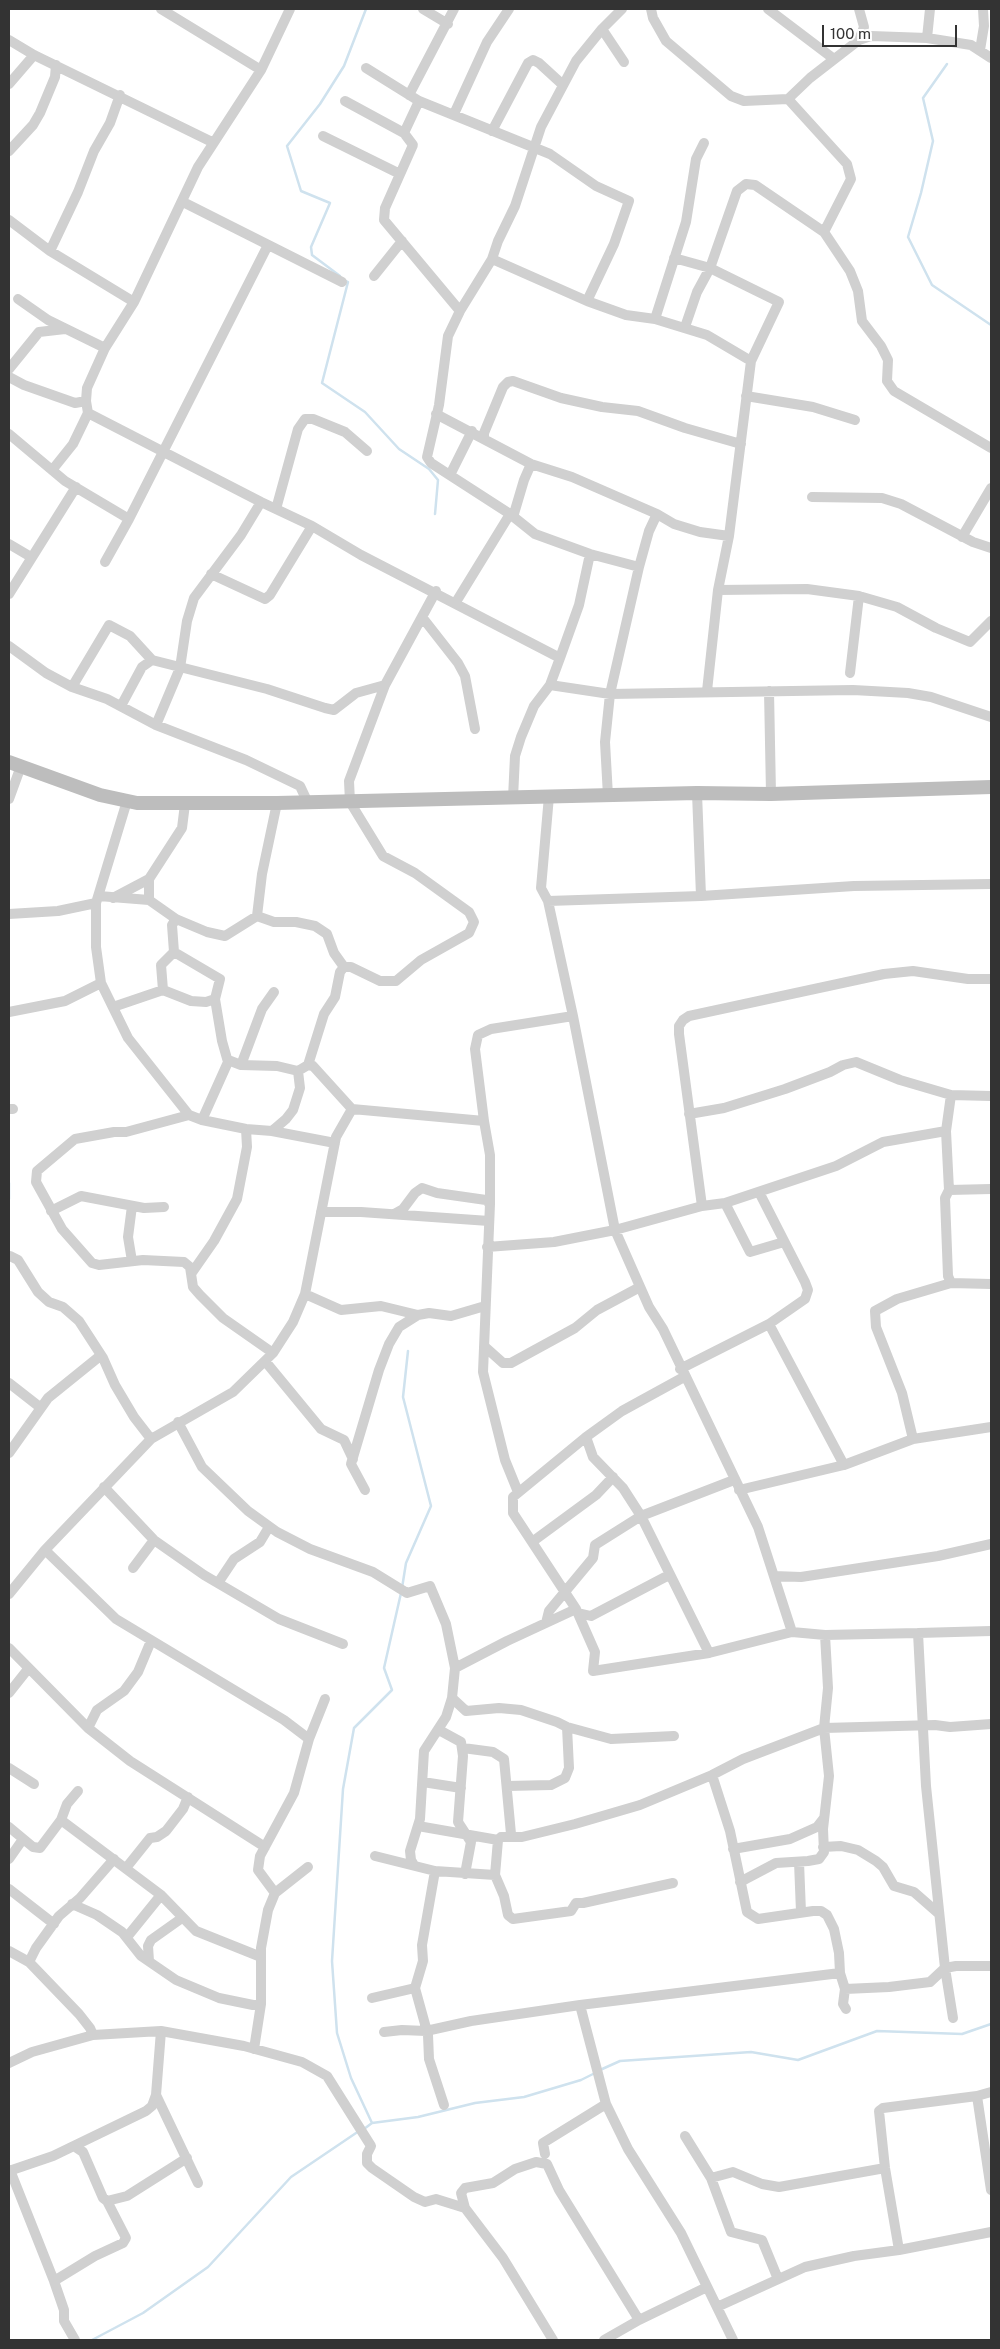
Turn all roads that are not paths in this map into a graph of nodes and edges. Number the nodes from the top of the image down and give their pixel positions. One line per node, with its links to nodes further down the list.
1 (161, 9): 24 (street)
2 (290, 9): 24 (street)
3 (423, 9): 12 (street)
4 (454, 9): 12 (street)
5 (509, 9): 32 (street)
6 (622, 9): 13 (street)
7 (651, 9): 29 (street)
8 (768, 9): 20 (street)
9 (859, 9): 16 (street)
10 (930, 9): 14 (street)
11 (983, 9): 17 (street)
12 (448, 24): 28 (street)
13 (602, 29): 21 (street); 26 (street)
14 (927, 38): 16 (street); 17 (street)
15 (9, 40): 18 (street)
16 (859, 40): 20 (street)
17 (980, 50): 19 (street)
18 (34, 55): 22 (street); 25 (street)
19 (991, 58)
20 (834, 59): 29 (street)
21 (624, 62)
22 (56, 65): 27 (street); 39 (street)
23 (366, 68): 28 (street)
24 (261, 70): 36 (street)
25 (9, 84)
26 (563, 85): 33 (street); 38 (street)
27 (120, 95): 36 (street); 47 (street)
28 (409, 95): 31 (street)
29 (788, 99): 44 (street)
30 (345, 101): 34 (street)
31 (419, 101): 32 (street); 34 (street)
32 (454, 114): 33 (street)
33 (492, 131): 38 (street)
34 (404, 133): 40 (street)
35 (323, 136): 40 (street)
36 (212, 142): 41 (street)
37 (704, 143): 48 (street)
38 (533, 149): 49 (street); 54 (street)
39 (9, 151)
40 (400, 174): 45 (street)
41 (183, 202): 46 (street); 55 (street)
42 (9, 220): 43 (street)
43 (13, 231): 47 (street)
44 (824, 232): 50 (street); 73 (street)
45 (402, 241): 51 (street); 56 (street)
46 (268, 244): 52 (street); 74 (street)
47 (50, 251): 55 (street)
48 (674, 258): 50 (street); 57 (street)
49 (492, 260): 54 (street); 56 (street)
50 (710, 268): 58 (street); 61 (street)
51 (374, 276)
52 (342, 282)
53 (18, 300): 59 (street)
54 (587, 301): 57 (street)
55 (134, 302): 60 (street)
56 (460, 311): 67 (street)
57 (654, 319): 58 (street)
58 (685, 327): 61 (street)
59 (65, 328): 60 (street); 62 (street)
60 (105, 348): 65 (street)
61 (751, 361): 64 (street)
62 (9, 369)
63 (9, 377): 65 (street)
64 (746, 396): 68 (street); 72 (street)
65 (86, 401): 66 (street)
66 (88, 413): 74 (street); 77 (street)
67 (436, 414): 69 (street); 78 (street)
68 (855, 420)
69 (472, 432): 71 (street); 78 (street)
70 (9, 434): 77 (street)
71 (484, 437): 72 (street); 76 (street)
72 (741, 444): 88 (street)
73 (991, 448)
74 (164, 451): 82 (street); 86 (street)
75 (367, 451): 83 (street)
76 (531, 464): 84 (street); 85 (street)
77 (53, 469): 79 (street)
78 (450, 475): 85 (street)
79 (76, 487): 86 (street); 93 (street)
80 (991, 488): 89 (street)
81 (812, 497): 89 (street)
82 (261, 502): 83 (street); 96 (street)
83 (276, 509): 87 (street)
84 (657, 514): 88 (street); 95 (street)
85 (511, 515): 92 (street); 101 (street)
86 (129, 519): 94 (street)
87 (312, 526): 96 (street); 98 (street)
88 (729, 536): 97 (street)
89 (962, 537): 91 (street)
90 (9, 544): 93 (street)
91 (991, 548)
92 (590, 554): 95 (street); 105 (street)
93 (30, 557): 99 (street)
94 (105, 562)
95 (639, 567): 114 (street)
96 (211, 574): 107 (street)
97 (718, 590): 100 (street); 112 (street)
98 (436, 592): 101 (street); 102 (street)
99 (9, 594)
100 (859, 596): 103 (street); 108 (street)
101 (456, 602): 105 (street)
102 (422, 617): 109 (street); 118 (street)
103 (991, 621)
104 (9, 646): 111 (street)
105 (560, 658): 110 (street)
106 (152, 660): 107 (street); 111 (street); 115 (street)
107 (180, 668): 109 (street); 117 (street)
108 (850, 673)
109 (385, 685): 128 (street)
110 (550, 685): 114 (street); 125 (street)
111 (72, 687): 115 (street)
112 (707, 691): 113 (street); 114 (street)
113 (769, 691): 116 (street); 122 (street)
114 (610, 694): 124 (street)
115 (120, 706): 117 (street)
116 (991, 717)
117 (156, 725): 130 (street)
118 (475, 729)
119 (15, 764): 126 (street); 127 (main road)
120 (991, 787): 122 (main road)
121 (697, 792): 122 (main road); 124 (main road); 134 (street)
122 (771, 794)
123 (549, 796): 124 (main road); 125 (main road); 138 (street)
124 (608, 796)
125 (513, 798): 128 (main road)
126 (9, 799)
127 (127, 801): 131 (main road); 136 (street)
128 (350, 802): 130 (main road); 143 (street)
129 (277, 803): 130 (main road); 131 (main road); 140 (street)
130 (308, 803)
131 (184, 804): 132 (street)
132 (149, 879): 135 (street); 137 (street)
133 (991, 884): 134 (street)
134 (701, 896): 138 (street)
135 (113, 898): 136 (street); 137 (street)
136 (98, 900): 139 (street); 145 (street)
137 (149, 900): 141 (street)
138 (548, 901): 151 (street)
139 (9, 914)
140 (257, 916): 141 (street); 143 (street)
141 (176, 919): 142 (street)
142 (174, 952): 146 (street); 148 (street)
143 (344, 967): 154 (street)
144 (991, 979): 159 (street)
145 (101, 983): 149 (street); 150 (street)
146 (162, 990): 148 (street); 149 (street)
147 (274, 992): 153 (street)
148 (215, 999): 152 (street)
149 (113, 1007): 160 (street)
150 (9, 1012)
151 (573, 1016): 162 (street); 179 (street)
152 (228, 1060): 153 (street); 161 (street)
153 (241, 1065): 155 (street)
154 (308, 1065): 155 (street); 158 (street)
155 (298, 1071): 164 (street)
156 (951, 1095): 157 (street); 159 (street); 165 (street)
157 (991, 1096)
158 (352, 1109): 162 (street); 166 (street)
159 (689, 1114): 173 (street)
160 (189, 1115): 161 (street); 175 (street)
161 (202, 1120): 163 (street)
162 (484, 1121): 171 (street)
163 (246, 1130): 164 (street); 184 (street)
164 (272, 1131): 166 (street)
165 (946, 1131): 168 (street); 169 (street)
166 (335, 1143): 176 (street)
167 (991, 1188): 168 (street)
168 (950, 1190): 185 (street)
169 (759, 1192): 170 (street); 180 (street)
170 (725, 1203): 173 (street); 180 (street)
171 (490, 1204): 177 (street); 178 (street)
172 (132, 1206): 174 (street); 175 (street); 183 (street)
173 (702, 1206): 179 (street)
174 (164, 1207)
175 (51, 1211): 183 (street)
176 (321, 1212): 177 (street); 188 (street)
177 (393, 1214): 178 (street)
178 (489, 1221): 181 (street)
179 (615, 1230): 181 (street); 187 (street)
180 (784, 1242): 191 (street)
181 (488, 1247): 189 (street)
182 (10, 1256): 194 (street)
183 (132, 1261): 184 (street)
184 (192, 1274): 193 (street)
185 (950, 1283): 186 (street); 203 (street)
186 (991, 1284)
187 (640, 1287): 192 (street); 196 (street)
188 (305, 1294): 190 (street); 193 (street)
189 (485, 1306): 190 (street); 192 (street)
190 (418, 1315): 205 (street)
191 (769, 1324): 196 (street); 206 (street)
192 (484, 1346): 212 (street)
193 (273, 1353): 195 (street)
194 (100, 1356): 198 (street); 202 (street)
195 (265, 1361): 199 (street); 205 (street)
196 (682, 1373): 201 (street); 208 (street)
197 (9, 1383): 198 (street)
198 (41, 1408): 204 (street)
199 (178, 1422): 202 (street); 214 (street)
200 (991, 1427): 203 (street)
201 (586, 1438): 207 (street); 212 (street)
202 (151, 1439): 209 (street)
203 (913, 1439): 206 (street)
204 (9, 1453)
205 (353, 1459): 210 (street)
206 (844, 1465): 211 (street)
207 (613, 1476): 213 (street); 216 (street)
208 (734, 1480): 211 (street); 213 (street)
209 (104, 1487): 215 (street); 218 (street)
210 (365, 1490)
211 (739, 1490): 221 (street)
212 (518, 1492): 216 (street)
213 (641, 1516): 220 (street); 223 (street)
214 (269, 1527): 222 (street); 235 (street)
215 (154, 1540): 219 (street); 222 (street)
216 (532, 1542): 223 (street)
217 (991, 1544): 221 (street)
218 (45, 1550): 224 (street); 231 (street)
219 (133, 1568)
220 (670, 1575): 225 (street); 234 (street)
221 (774, 1576): 228 (street)
222 (218, 1583): 232 (street)
223 (565, 1591): 225 (street); 226 (street)
224 (9, 1593)
225 (577, 1611): 226 (street); 234 (street)
226 (546, 1623): 235 (street)
227 (991, 1631): 229 (street)
228 (792, 1632): 230 (street); 234 (street)
229 (918, 1633): 230 (street); 241 (street)
230 (825, 1635): 244 (street)
231 (151, 1641): 243 (street); 247 (street)
232 (343, 1644)
233 (9, 1648): 236 (street)
234 (709, 1653)
235 (455, 1668): 238 (street)
236 (28, 1669): 237 (street); 243 (street)
237 (9, 1693)
238 (452, 1698): 242 (street); 245 (street)
239 (325, 1699): 247 (street)
240 (991, 1724): 241 (street)
241 (922, 1726): 244 (street); 287 (street)
242 (567, 1727): 246 (street); 253 (street)
243 (88, 1728): 256 (street)
244 (824, 1728): 250 (street); 257 (street)
245 (439, 1730): 248 (street); 251 (street)
246 (674, 1736)
247 (309, 1739): 265 (street)
248 (463, 1748): 253 (street); 254 (street)
249 (9, 1768): 252 (street)
250 (712, 1775): 262 (street); 267 (street)
251 (423, 1782): 254 (street); 259 (street)
252 (34, 1784)
253 (507, 1786): 262 (street)
254 (461, 1788): 261 (street)
255 (78, 1790): 258 (street)
256 (188, 1797): 265 (street); 274 (street)
257 (825, 1817): 266 (street); 267 (street)
258 (61, 1820): 263 (street); 270 (street)
259 (418, 1826): 261 (street); 272 (street)
260 (9, 1827): 263 (street)
261 (468, 1835): 264 (street); 276 (street)
262 (513, 1836): 264 (street)
263 (22, 1839): 269 (street)
264 (498, 1840): 277 (street)
265 (265, 1847): 280 (street)
266 (823, 1847): 271 (street); 287 (street)
267 (733, 1848): 278 (street)
268 (375, 1856): 272 (street)
269 (9, 1859)
270 (114, 1859): 274 (street); 285 (street)
271 (799, 1862): 278 (street); 286 (street)
272 (414, 1865): 275 (street)
273 (308, 1867): 281 (street)
274 (126, 1868): 284 (street)
275 (434, 1871): 276 (street); 298 (street)
276 (465, 1874): 277 (street)
277 (495, 1875): 279 (street)
278 (740, 1882): 286 (street)
279 (673, 1883)
280 (269, 1884): 281 (street); 283 (street)
281 (284, 1887): 283 (street)
282 (9, 1890): 289 (street)
283 (275, 1893): 292 (street)
284 (161, 1895): 288 (street); 290 (street)
285 (72, 1904): 289 (street); 290 (street)
286 (802, 1912): 297 (street)
287 (938, 1913): 296 (street)
288 (182, 1918): 292 (street); 293 (street)
289 (54, 1924): 294 (street)
290 (127, 1937): 293 (street)
291 (10, 1954): 294 (street)
292 (261, 1956): 301 (street)
293 (148, 1961): 301 (street)
294 (29, 1962): 308 (street)
295 (991, 1966): 296 (street)
296 (945, 1968): 299 (street); 304 (street)
297 (840, 1973): 299 (street); 302 (street)
298 (415, 1988): 300 (street); 306 (street)
299 (845, 1989): 303 (street)
300 (372, 1998)
301 (261, 2004): 309 (street)
302 (580, 2005): 306 (street); 314 (street)
303 (846, 2009)
304 (953, 2018)
305 (161, 2031): 308 (street); 309 (street); 312 (street)
306 (426, 2031): 307 (street); 315 (street)
307 (384, 2032)
308 (93, 2036): 310 (street)
309 (254, 2049): 328 (street)
310 (9, 2063)
311 (991, 2092): 313 (street)
312 (156, 2095): 316 (street); 317 (street)
313 (977, 2096): 322 (street); 326 (street)
314 (606, 2104): 320 (street); 333 (street)
315 (444, 2105)
316 (146, 2111): 317 (street); 319 (street)
317 (168, 2116): 321 (street)
318 (685, 2136): 324 (street)
319 (74, 2146): 323 (street); 327 (street)
320 (545, 2154)
321 (187, 2158): 325 (street); 327 (street)
322 (885, 2168): 324 (street); 330 (street)
323 (10, 2170): 332 (street)
324 (711, 2178): 331 (street)
325 (198, 2183)
326 (991, 2190)
327 (107, 2202): 332 (street)
328 (465, 2208): 335 (street); 337 (street)
329 (991, 2232): 330 (street)
330 (899, 2250): 331 (street)
331 (778, 2280): 334 (street)
332 (54, 2281): 336 (street)
333 (707, 2287): 334 (street); 335 (street)
334 (717, 2307): 339 (street)
335 (639, 2320): 338 (street)
336 (75, 2340)
337 (553, 2340)
338 (604, 2340)
339 (734, 2340)

